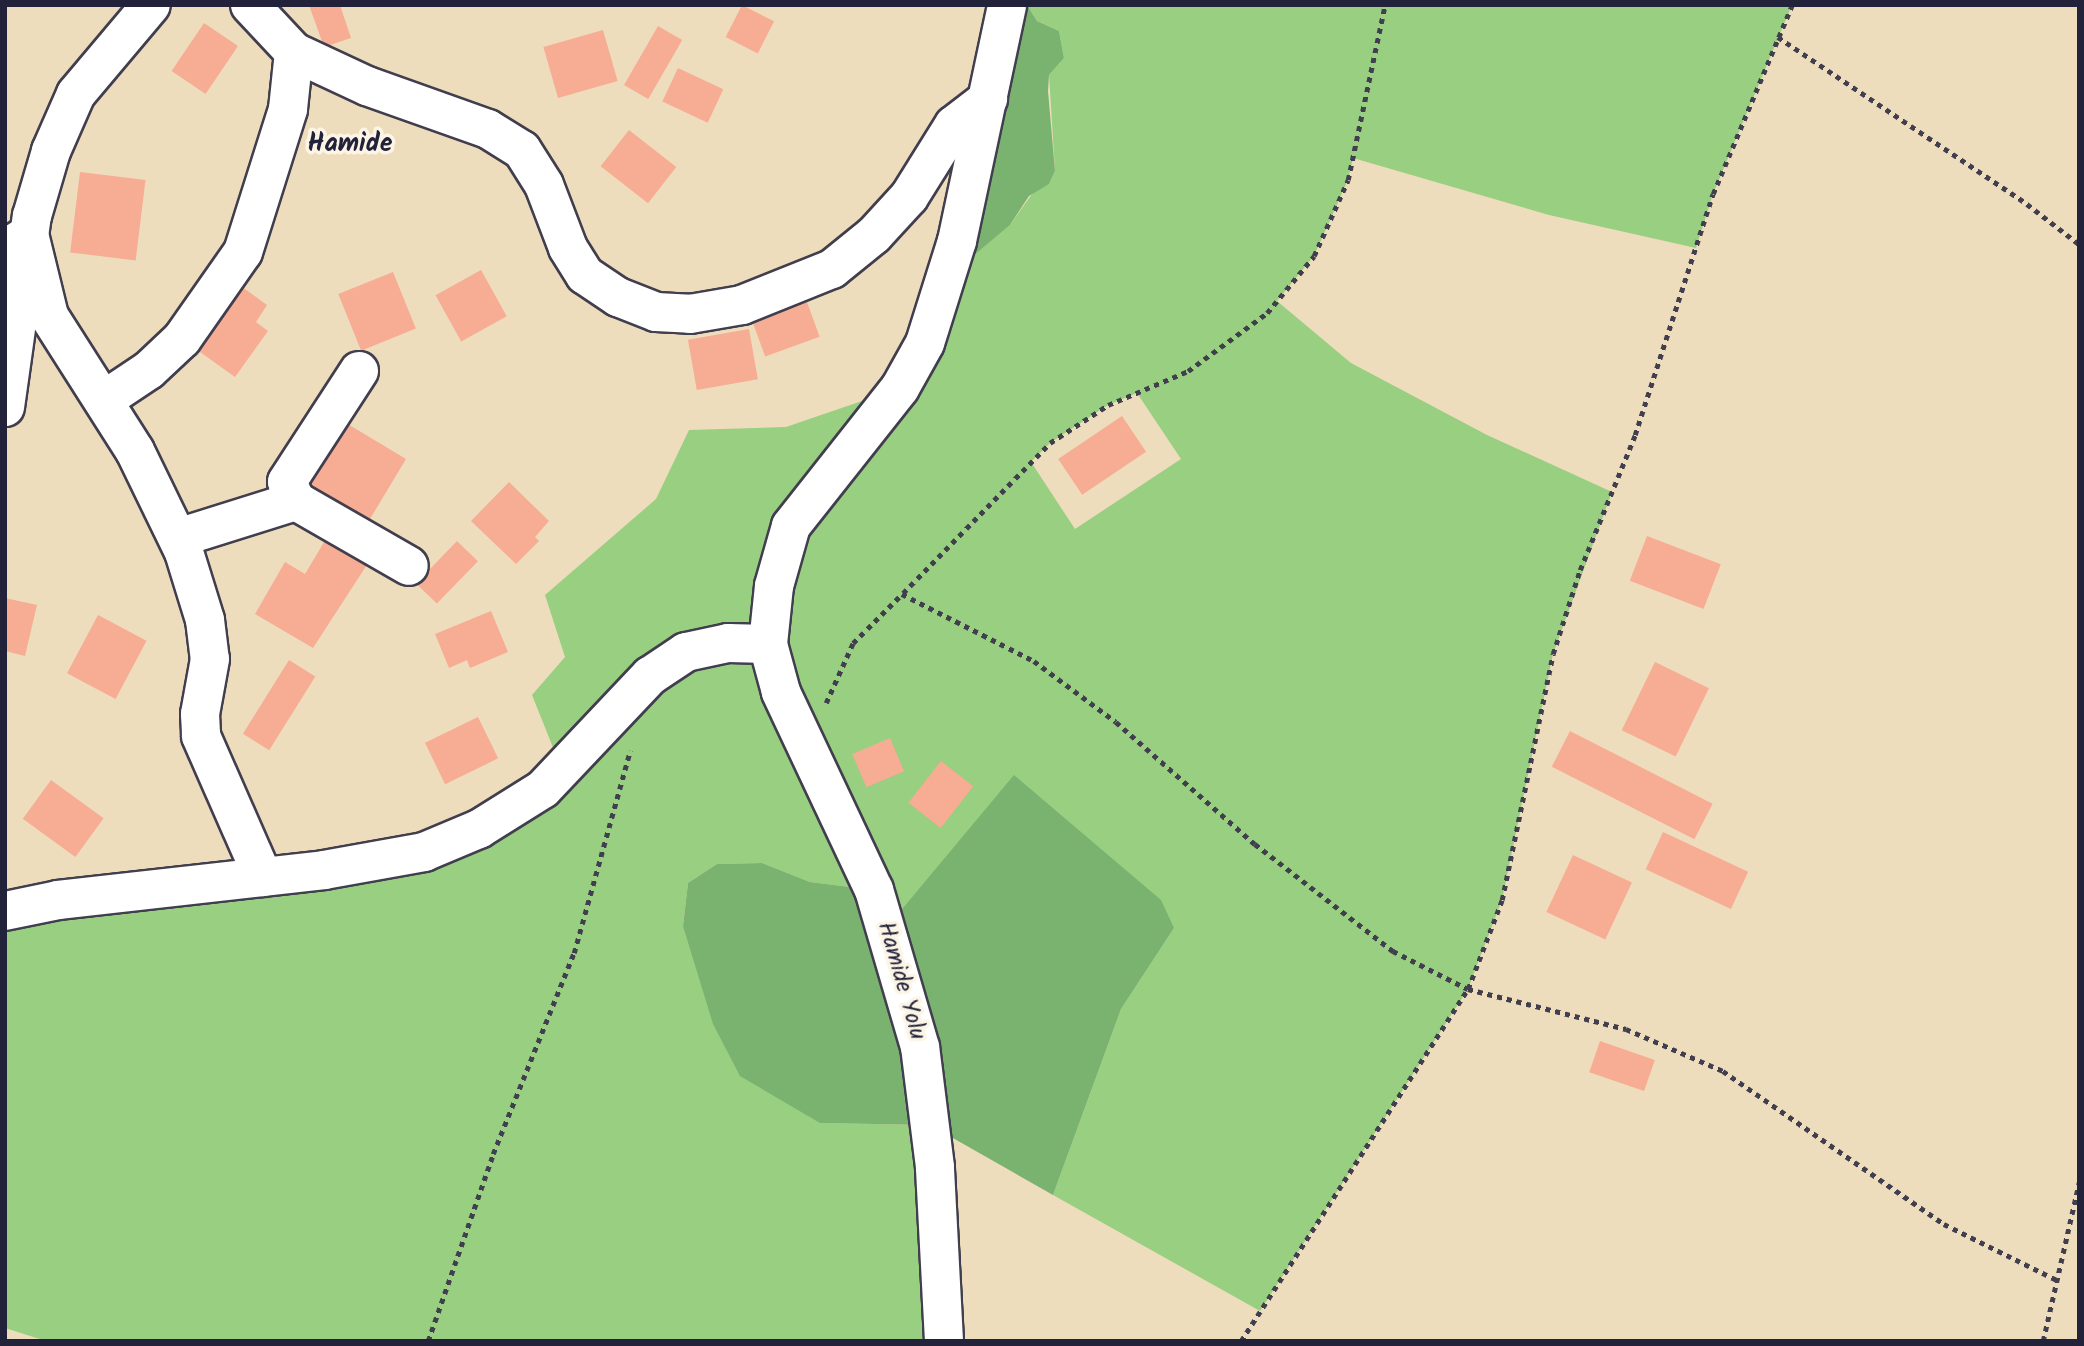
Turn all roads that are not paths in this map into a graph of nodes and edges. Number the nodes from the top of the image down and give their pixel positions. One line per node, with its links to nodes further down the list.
1 (151, 5): 6 (street)
2 (250, 5): 4 (street)
3 (1007, 5): 5 (street)
4 (294, 52): 5 (street); 8 (street)
5 (988, 99): 13 (street)
6 (17, 242): 8 (street); 9 (street)
7 (359, 371): 10 (street)
8 (104, 400): 11 (street)
9 (5, 408)
10 (296, 501): 11 (street); 12 (street)
11 (178, 538): 14 (street)
12 (409, 566)
13 (768, 644): 14 (street); 16 (street, Hamide Yolu)
14 (263, 877): 15 (street)
15 (5, 911)
16 (944, 1341)

